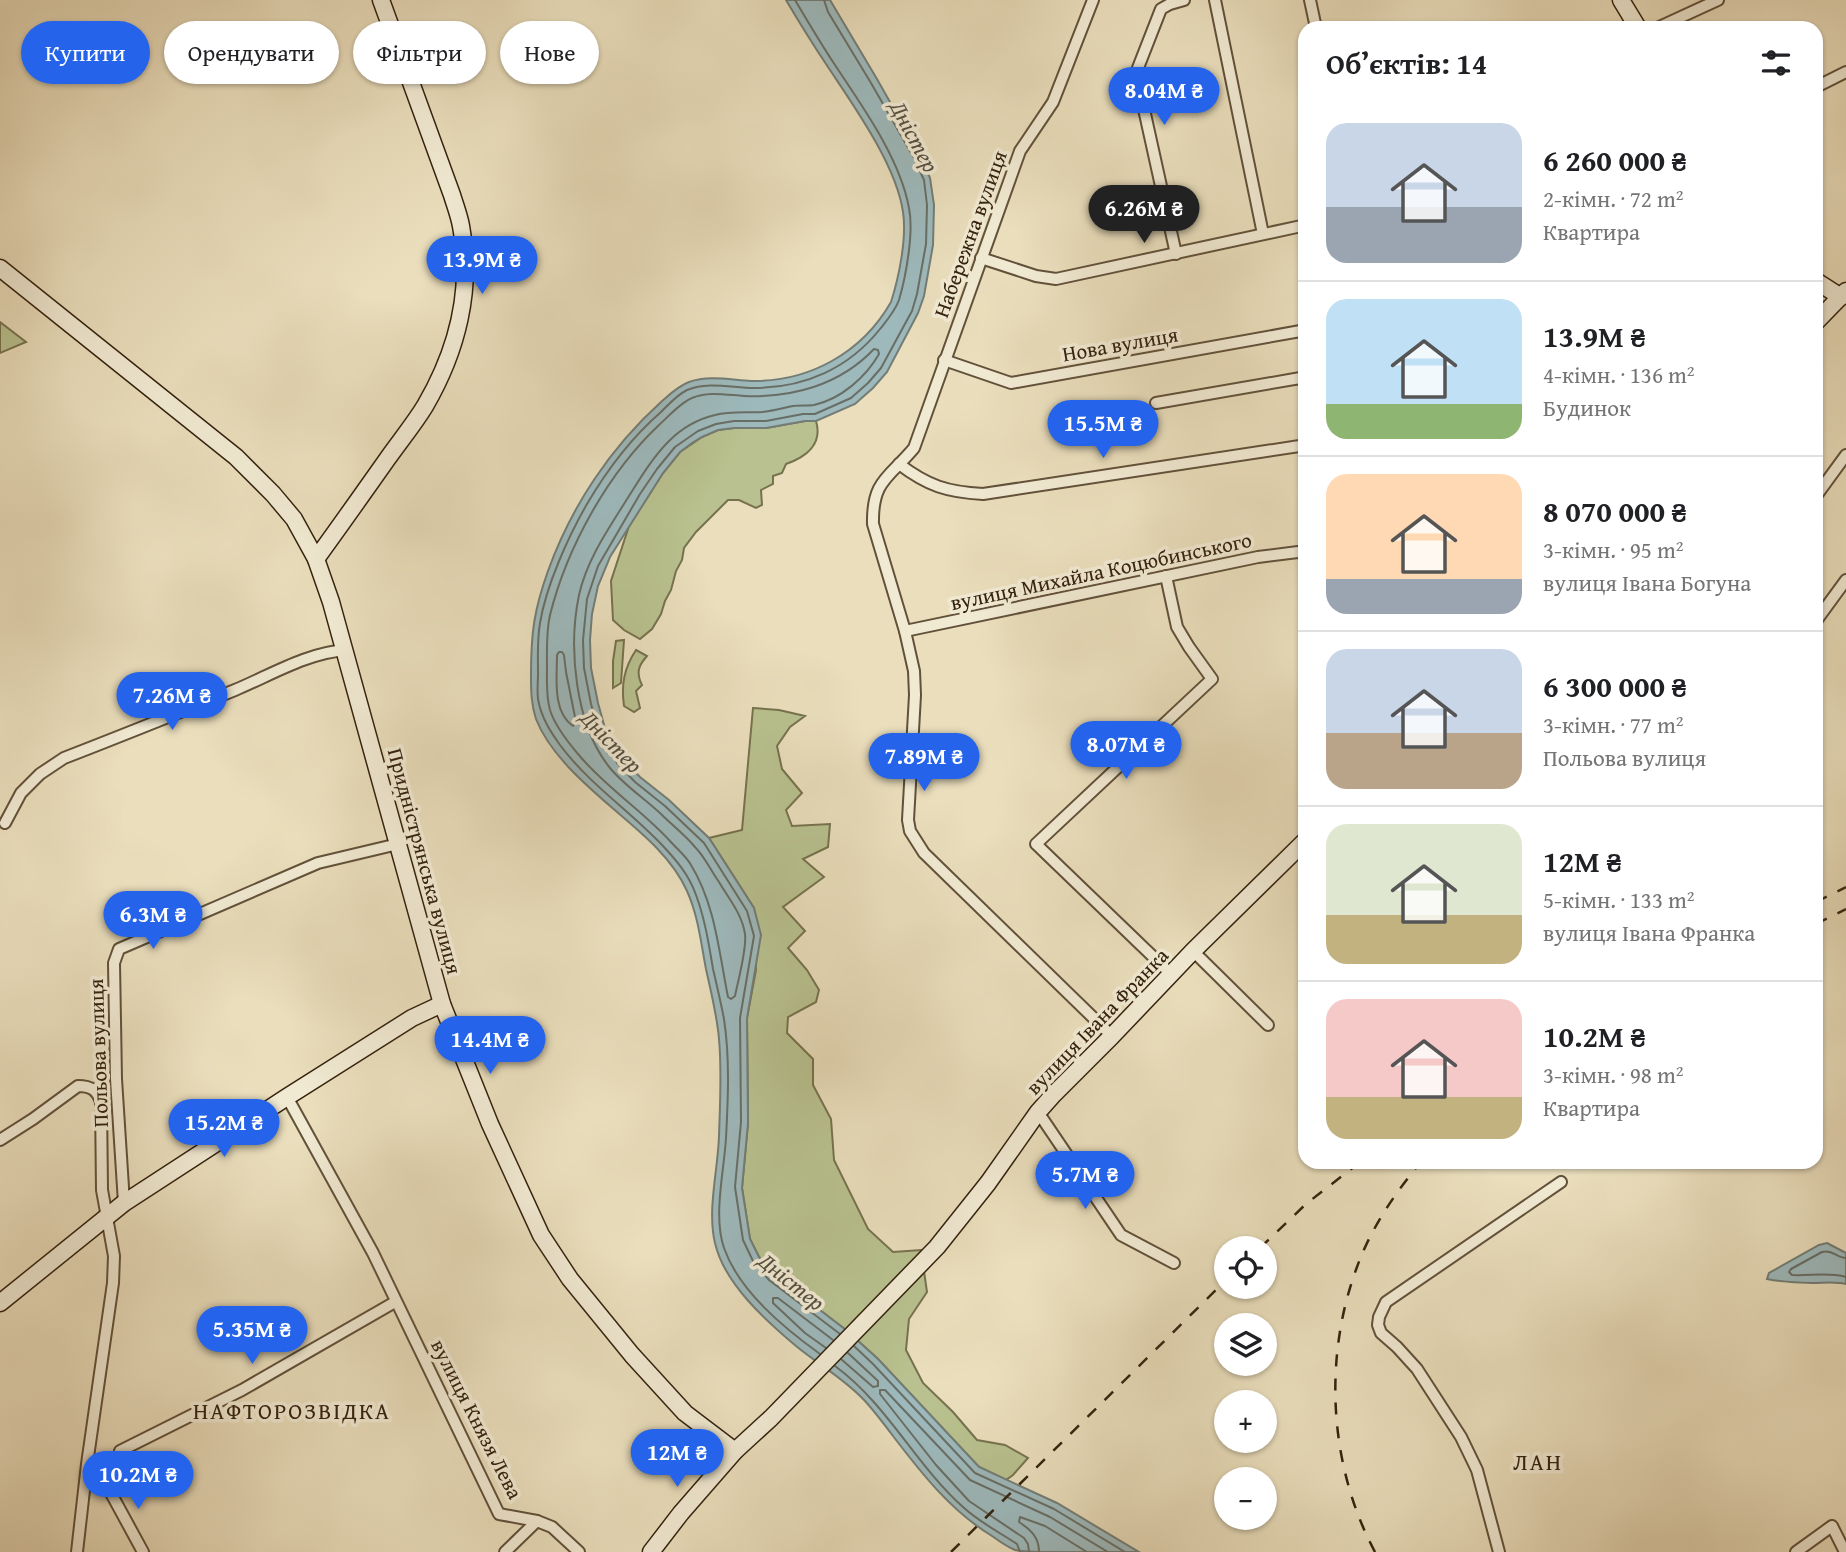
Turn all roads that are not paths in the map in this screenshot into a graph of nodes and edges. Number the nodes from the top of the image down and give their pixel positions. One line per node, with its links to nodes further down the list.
1 (382, 0): 30 (main road)
2 (1093, 0): 16 (street, Набережна вулиця)
3 (1184, 0): 15 (street)
4 (1215, 0): 14 (street)
5 (1310, 0): 8 (street)
6 (1621, 0): 9 (main road)
7 (1718, 0): 10 (street)
8 (1314, 21)
9 (1634, 21)
10 (1672, 21)
11 (1846, 72): 12 (street)
12 (1823, 84)
13 (1298, 227): 14 (street)
14 (1263, 234): 15 (street)
15 (1176, 254): 16 (street)
16 (981, 258): 22 (street, Набережна вулиця)
17 (0, 268): 30 (main road, Придністрянська вулиця)
18 (1823, 284): 19 (main road)
19 (1843, 294): 20 (main road)
20 (1823, 314)
21 (1298, 331): 22 (street, Нова вулиця)
22 (944, 360): 27 (street, Набережна вулиця)
23 (1298, 378): 24 (street)
24 (1156, 403)
25 (1298, 446): 27 (street)
26 (1846, 455): 28 (street)
27 (899, 464): 34 (street, Набережна вулиця)
28 (1823, 486)
29 (1298, 552): 31 (street, вулиця Михайла Коцюбинського)
30 (316, 559): 35 (main road, Придністрянська вулиця)
31 (1166, 576): 34 (street, вулиця Михайла Коцюбинського); 40 (street)
32 (1846, 580): 33 (street)
33 (1823, 611)
34 (905, 631): 43 (street)
35 (346, 650): 36 (street); 37 (main road, Придністрянська вулиця)
36 (5, 823)
37 (398, 844): 41 (main road, Придністрянська вулиця); 48 (street, Польова вулиця)
38 (1298, 849): 39 (main road, вулиця Івана Франка)
39 (1194, 951): 40 (main road, вулиця Івана Франка); 42 (street)
40 (1171, 974): 43 (main road, вулиця Івана Франка)
41 (442, 1004): 44 (main road); 54 (main road, Придністрянська вулиця)
42 (1268, 1025)
43 (1112, 1036): 45 (main road, вулиця Івана Франка)
44 (287, 1097): 48 (main road); 51 (street, вулиця Князя Лева)
45 (1038, 1112): 50 (street); 54 (main road, вулиця Івана Франка)
46 (0, 1140): 49 (street)
47 (1561, 1182): 62 (street)
48 (124, 1203): 49 (main road)
49 (108, 1217): 52 (main road); 57 (street)
50 (1174, 1263)
51 (395, 1302): 53 (street); 56 (street, вулиця Князя Лева)
52 (0, 1303)
53 (120, 1451)
54 (735, 1451): 61 (main road)
55 (106, 1484): 58 (street)
56 (537, 1521): 59 (street); 60 (street, вулиця Князя Лева)
57 (77, 1552)
58 (143, 1552)
59 (505, 1552)
60 (579, 1552)
61 (651, 1552)
62 (1499, 1552)
63 (1796, 1552): 64 (street)
64 (1845, 1552)

